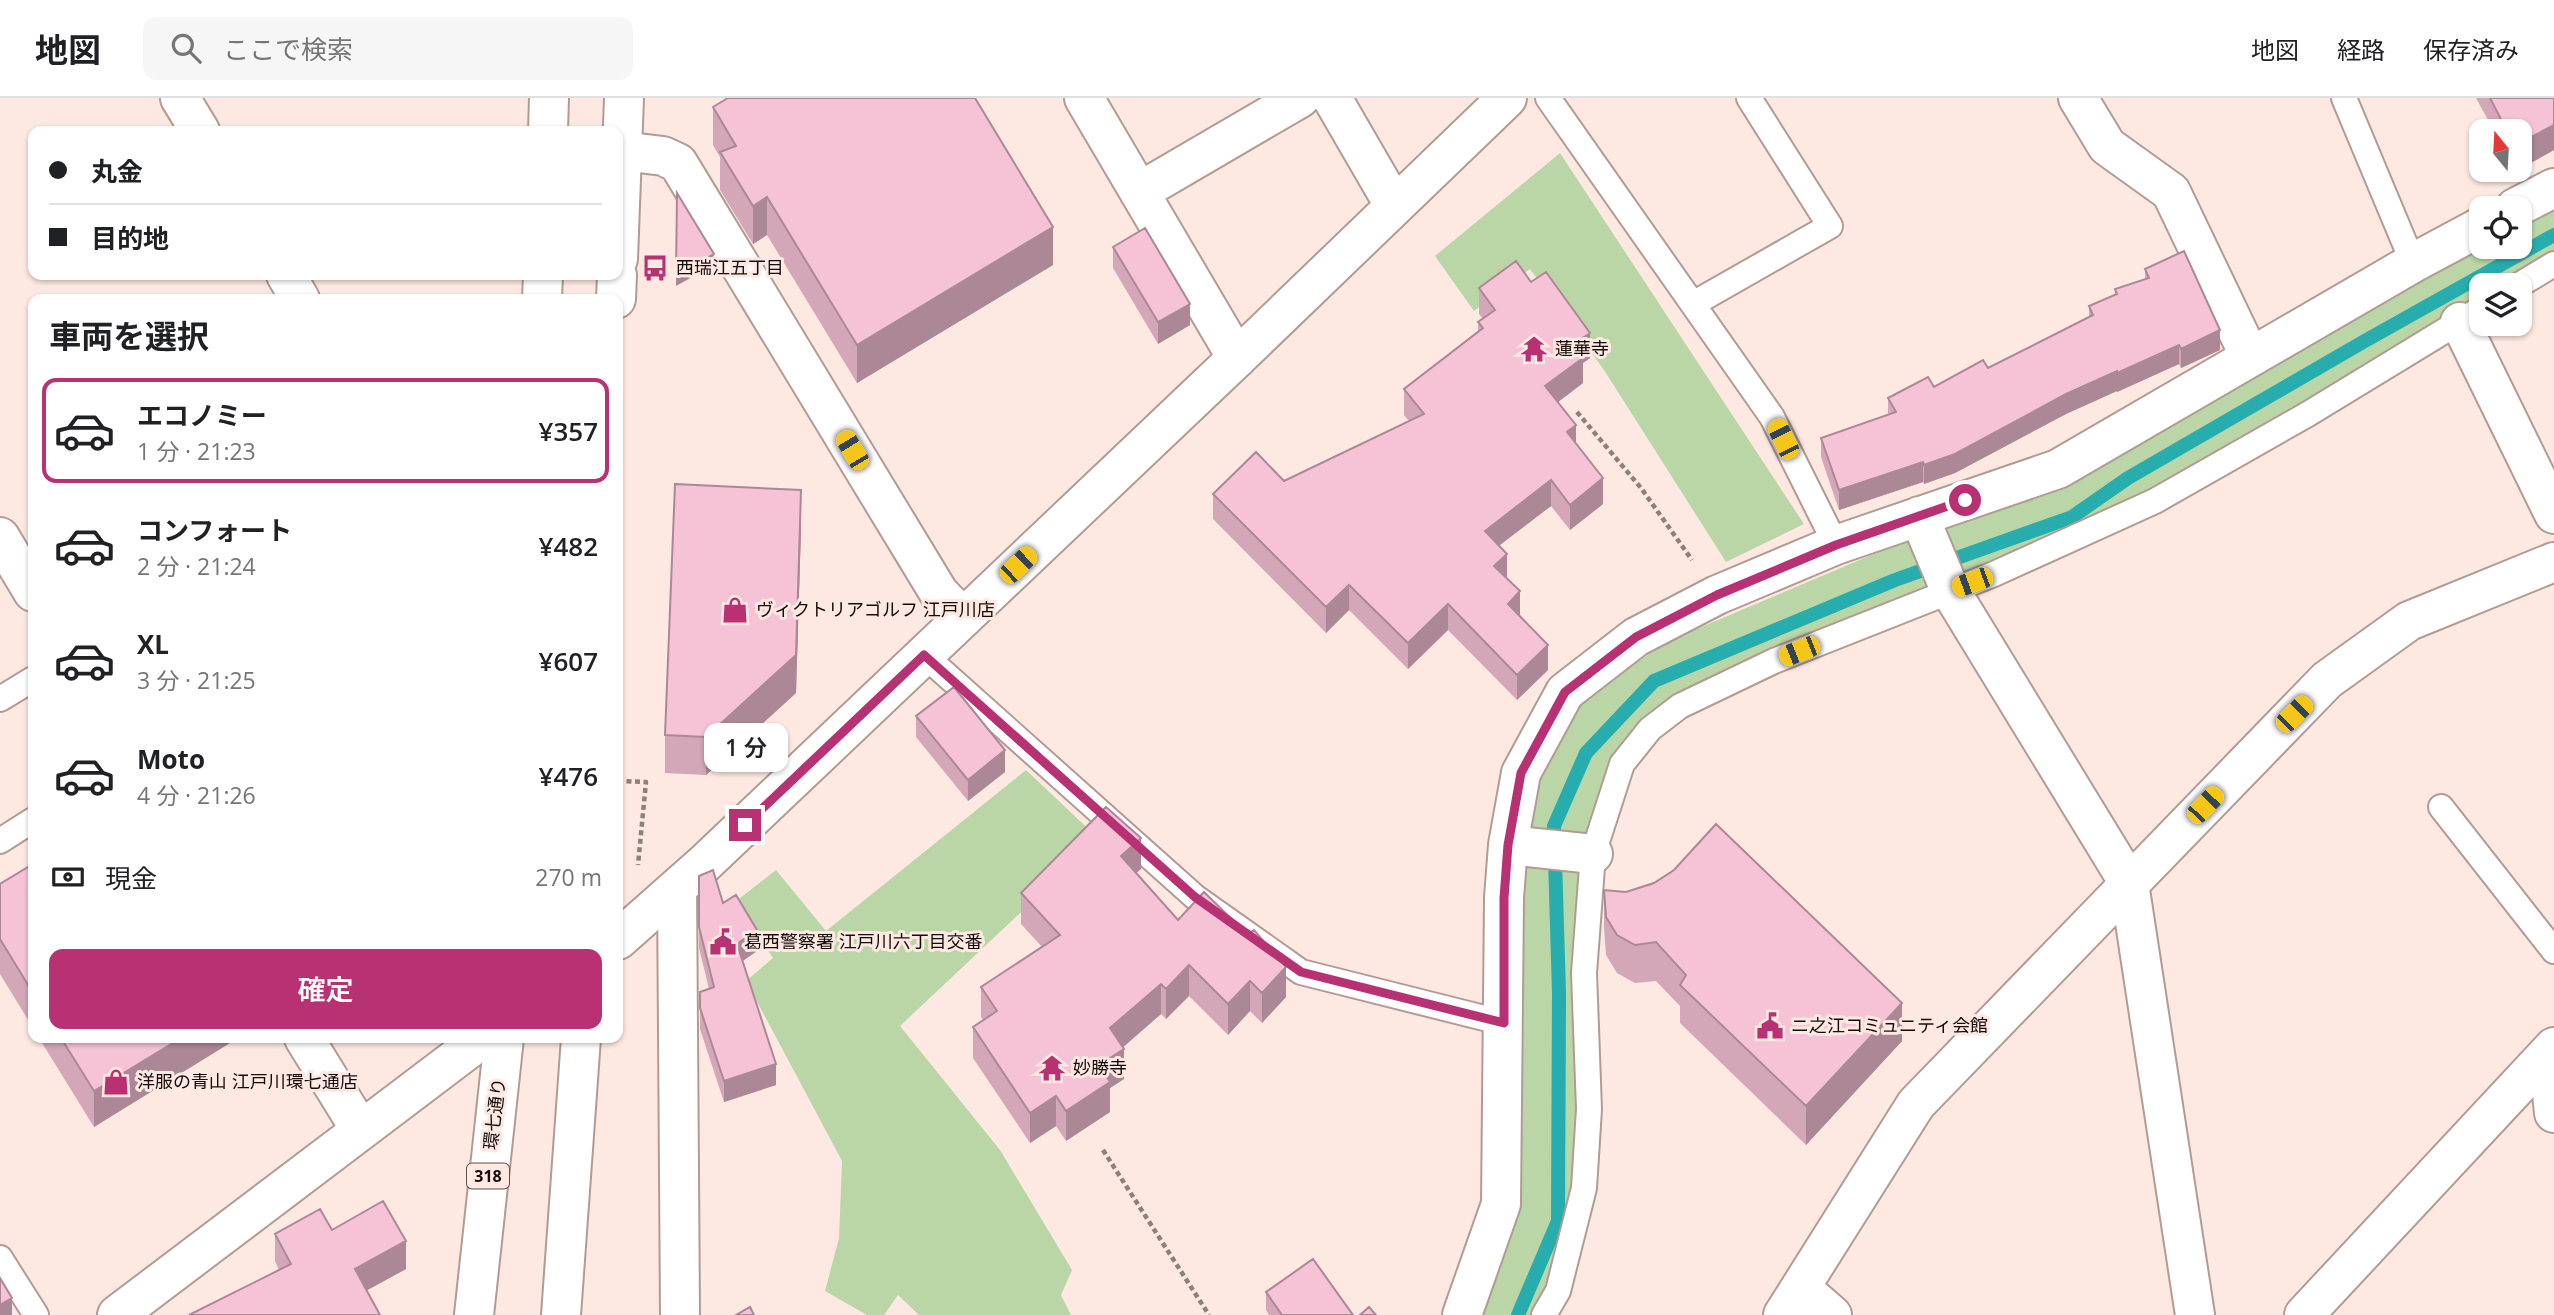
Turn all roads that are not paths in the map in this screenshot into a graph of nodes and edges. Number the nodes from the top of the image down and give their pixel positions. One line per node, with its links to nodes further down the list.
1 (180, 98): 12 (street)
2 (549, 98): 13 (street)
3 (624, 98): 14 (street)
4 (1084, 98): 17 (street)
5 (1300, 98): 17 (street)
6 (1332, 98): 19 (street)
7 (1507, 98): 19 (street)
8 (1548, 98): 24 (lane)
9 (1749, 98): 24 (lane)
10 (2078, 98): 27 (street)
11 (2344, 98): 21 (lane)
12 (197, 126)
13 (548, 126)
14 (623, 126)
15 (623, 151): 36 (street)
16 (2554, 188): 18 (street)
17 (1139, 192): 28 (street)
18 (2532, 199)
19 (1394, 205): 28 (street)
20 (2469, 233): 21 (street)
21 (2413, 262): 27 (street)
22 (2554, 264): 23 (lane)
23 (2532, 277)
24 (1693, 304): 31 (lane)
25 (2469, 316): 35 (lane)
26 (2480, 336): 29 (street)
27 (2250, 357): 30 (street)
28 (1237, 358): 36 (street)
29 (2554, 514)
30 (1919, 516): 31 (street); 35 (street)
31 (1836, 545): 43 (street)
32 (4, 552): 34 (street)
33 (2554, 562): 45 (street)
34 (28, 585)
35 (1950, 590): 44 (lane); 45 (street)
36 (963, 618): 37 (street)
37 (924, 655): 46 (street); 49 (lane)
38 (28, 682): 39 (lane)
39 (0, 699)
40 (2441, 807): 48 (lane)
41 (28, 823): 42 (lane)
42 (0, 841)
43 (1508, 845): 44 (street); 49 (street)
44 (1593, 854): 65 (lane)
45 (2129, 883): 58 (street); 67 (street)
46 (677, 888): 47 (street); 63 (street)
47 (623, 936)
48 (2554, 951)
49 (1504, 1023): 64 (street)
50 (307, 1043): 56 (street)
51 (477, 1043): 56 (street)
52 (503, 1043): 61 (street, 環七通り / 318)
53 (581, 1043): 62 (street)
54 (2551, 1051): 55 (street); 68 (street)
55 (2554, 1113)
56 (360, 1129): 60 (street)
57 (0, 1258): 59 (lane)
58 (1792, 1301): 66 (street)
59 (36, 1315)
60 (117, 1315)
61 (474, 1315)
62 (561, 1315)
63 (680, 1315)
64 (1462, 1315)
65 (1544, 1315)
66 (1832, 1315)
67 (2196, 1315)
68 (2304, 1315)

